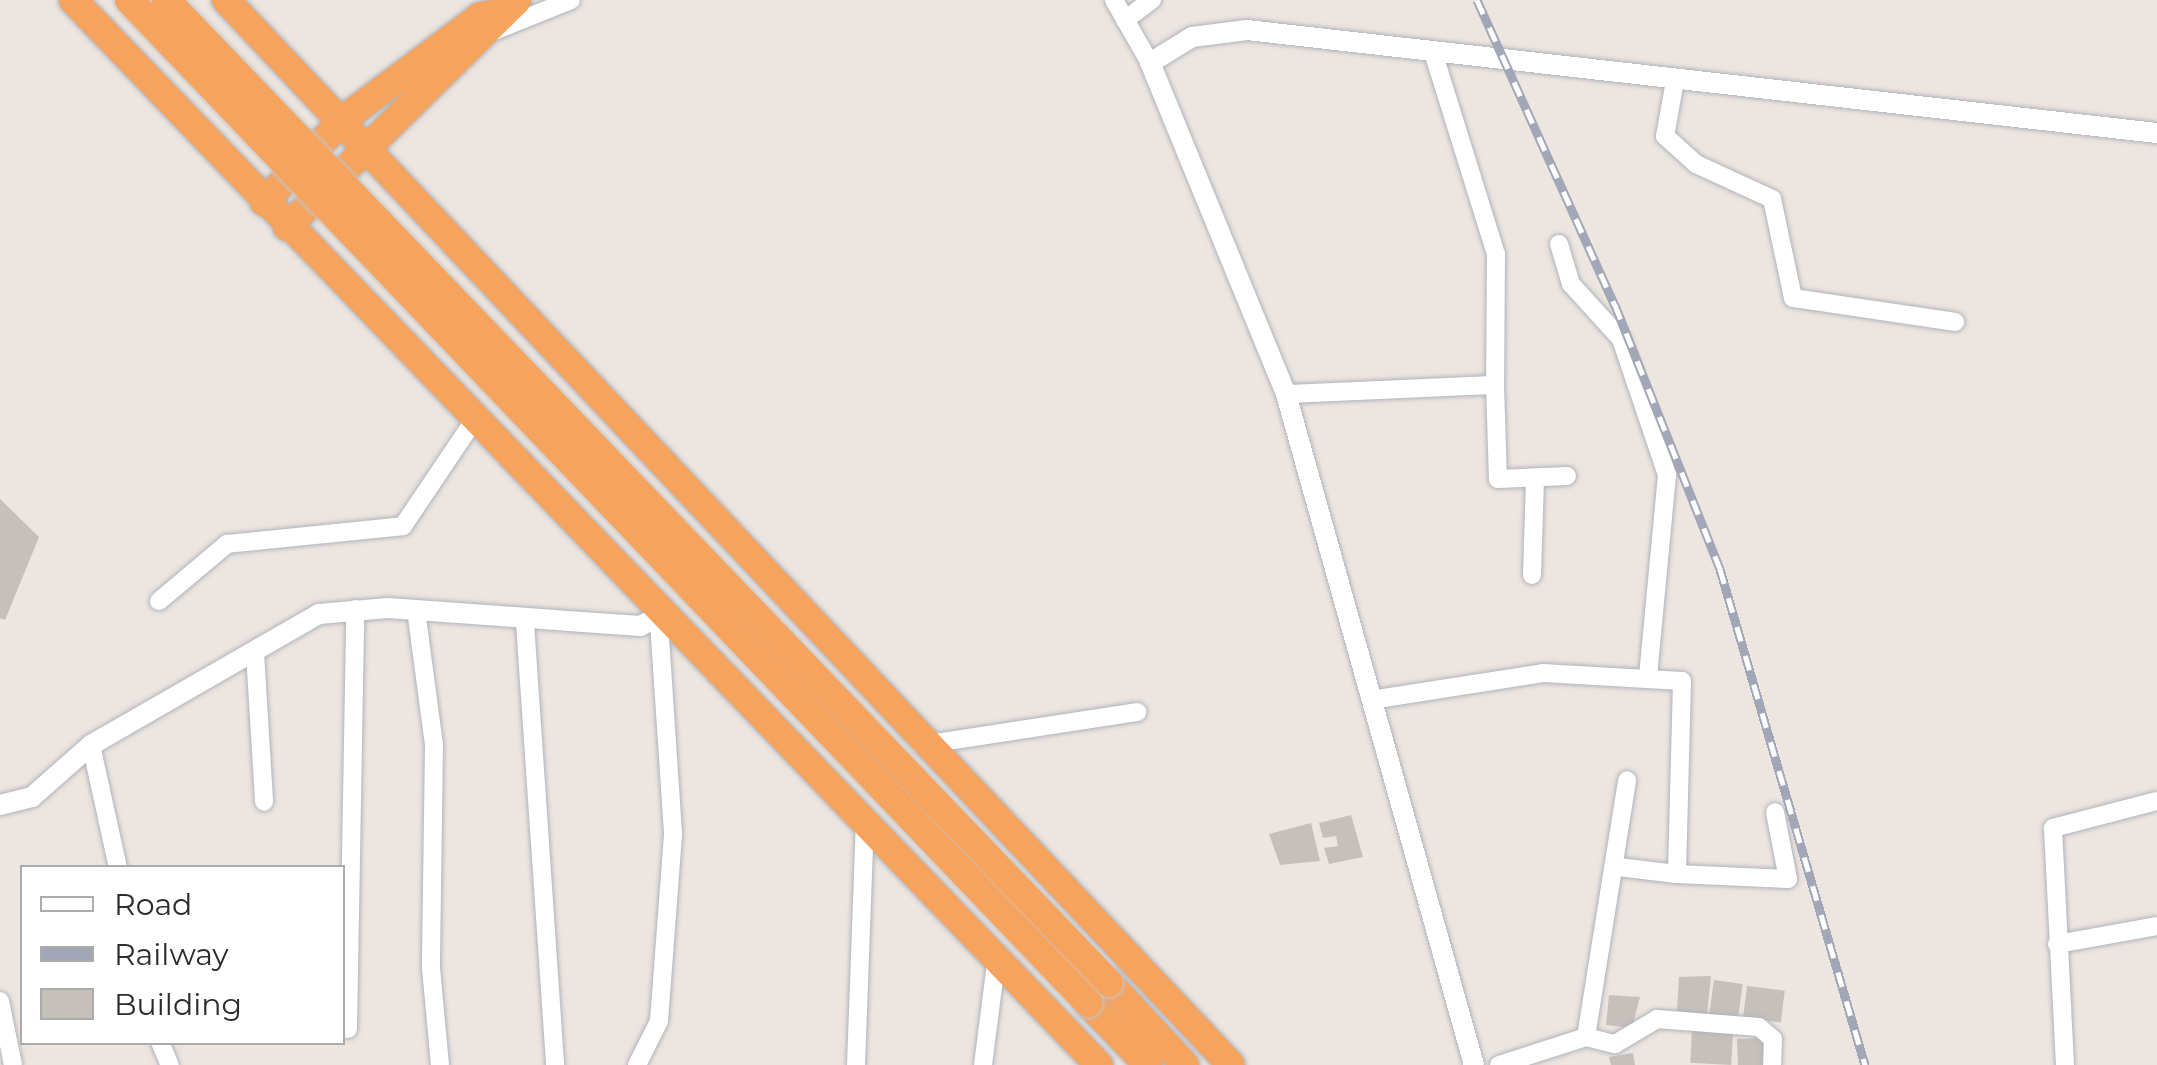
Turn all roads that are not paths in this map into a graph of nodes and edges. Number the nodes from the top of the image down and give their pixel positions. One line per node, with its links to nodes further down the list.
1 (73, 0): 16 (highway)
2 (130, 0): 59 (highway, bridge)
3 (166, 0): 60 (highway, bridge)
4 (226, 0): 13 (highway)
5 (570, 0): 8 (street)
6 (1114, 0): 9 (street)
7 (1152, 0): 9 (street)
8 (497, 12): 13 (highway); 15 (highway)
9 (1125, 20): 11 (street)
10 (1433, 52): 11 (street); 12 (street); 20 (street)
11 (1150, 64): 21 (street)
12 (1675, 81): 14 (street); 19 (street)
13 (345, 118): 15 (highway); 16 (highway)
14 (2157, 134)
15 (368, 142): 17 (highway); 35 (highway)
16 (264, 202): 17 (highway)
17 (287, 227): 22 (highway)
18 (1558, 244): 32 (street)
19 (1955, 322)
20 (1496, 385): 21 (street); 24 (street)
21 (1286, 394): 33 (street)
22 (475, 419): 26 (street); 29 (highway)
23 (1567, 476): 24 (street)
24 (1535, 478): 25 (street)
25 (1532, 575)
26 (159, 600)
27 (354, 609): 28 (street); 31 (street); 50 (street)
28 (416, 610): 30 (street); 53 (street)
29 (663, 618): 30 (street); 42 (highway); 55 (street)
30 (526, 623): 54 (street)
31 (255, 653): 36 (street); 39 (street)
32 (1648, 676): 33 (street); 45 (street)
33 (1371, 700): 62 (street)
34 (1138, 712): 35 (street)
35 (922, 744): 61 (highway)
36 (91, 745): 40 (street); 43 (street)
37 (1627, 780): 44 (street)
38 (2157, 801): 47 (street)
39 (264, 802)
40 (0, 805)
41 (1775, 812): 45 (street)
42 (865, 822): 48 (highway); 56 (street)
43 (117, 865)
44 (1618, 867): 45 (street); 51 (street)
45 (1677, 874)
46 (2157, 926): 47 (street)
47 (2057, 944): 65 (street)
48 (996, 963): 57 (street); 58 (highway)
49 (0, 1001): 52 (street)
50 (348, 1028)
51 (1586, 1037): 63 (street); 64 (street)
52 (14, 1065)
53 (440, 1065)
54 (556, 1065)
55 (637, 1065)
56 (856, 1065)
57 (984, 1065)
58 (1098, 1065)
59 (1148, 1065)
60 (1185, 1065)
61 (1231, 1065)
62 (1474, 1065)
63 (1500, 1065)
64 (1772, 1065)
65 (2065, 1065)

